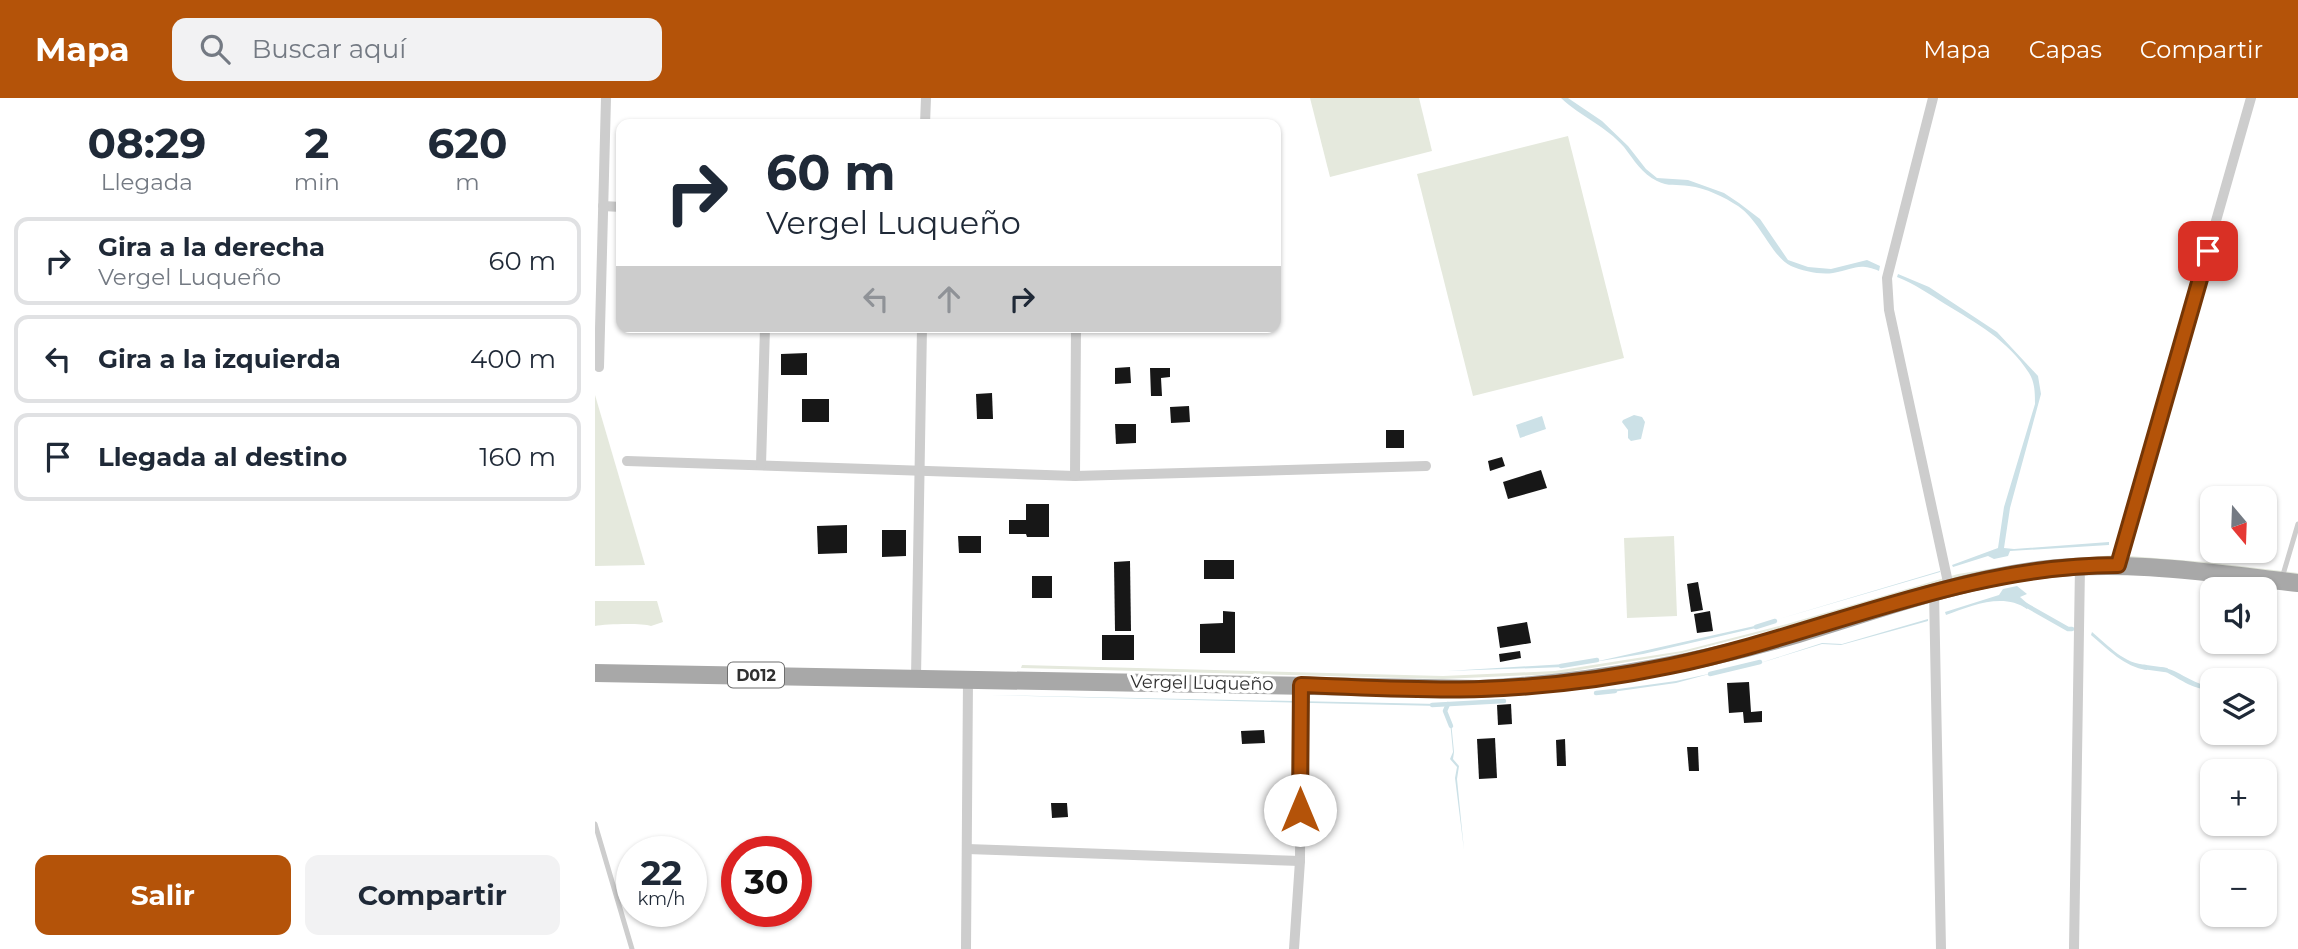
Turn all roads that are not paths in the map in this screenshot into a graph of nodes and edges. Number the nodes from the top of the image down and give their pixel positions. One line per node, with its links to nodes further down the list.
1 (606, 98): 6 (street)
2 (926, 98): 5 (street)
3 (1933, 98): 21 (street)
4 (2251, 98): 18 (street)
5 (925, 119)
6 (603, 206): 7 (street); 11 (street)
7 (616, 207)
8 (765, 333): 13 (street)
9 (922, 333): 15 (street)
10 (1076, 333): 16 (street)
11 (599, 367)
12 (627, 461): 13 (street)
13 (761, 465): 15 (street)
14 (1426, 466): 16 (street)
15 (920, 470): 16 (street); 23 (street)
16 (1075, 477)
17 (2298, 524): 20 (lane)
18 (2118, 565): 19 (main road, Vergel Luqueño / D012); 20 (main road, Vergel Luqueño / D012)
19 (2080, 566): 21 (main road, Vergel Luqueño / D012); 33 (street)
20 (2290, 582)
21 (1941, 589): 25 (main road, Vergel Luqueño / D012); 32 (street)
22 (595, 673): 23 (main road, Vergel Luqueño / D012)
23 (916, 678): 24 (main road, Vergel Luqueño / D012)
24 (968, 679): 25 (main road, Vergel Luqueño / D012); 27 (street)
25 (1301, 697): 28 (street)
26 (595, 824): 29 (lane)
27 (967, 849): 28 (street); 30 (street)
28 (1300, 861): 31 (street)
29 (632, 949)
30 (966, 949)
31 (1294, 949)
32 (1941, 949)
33 (2074, 949)

